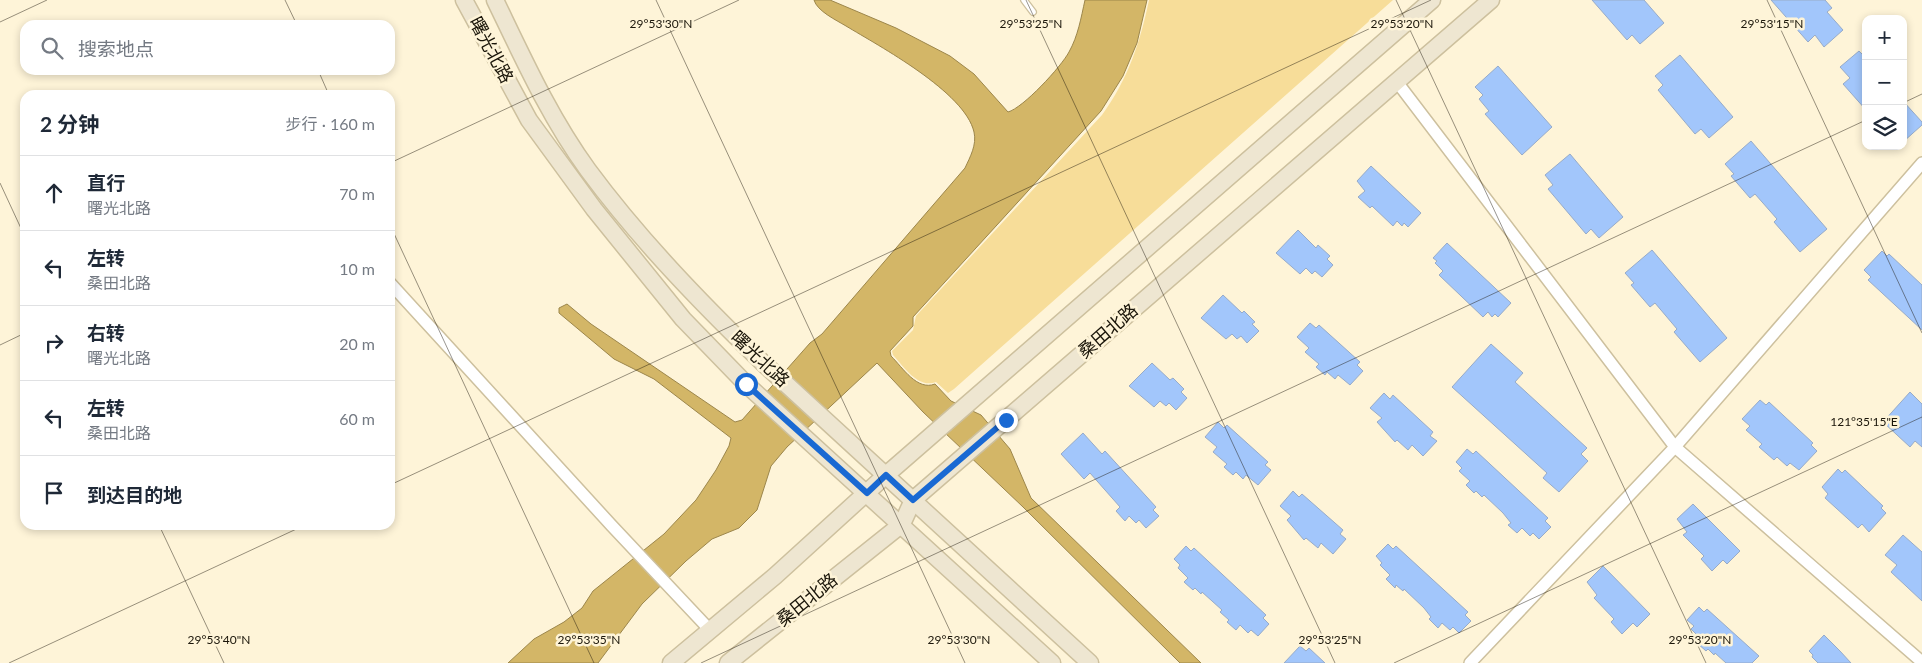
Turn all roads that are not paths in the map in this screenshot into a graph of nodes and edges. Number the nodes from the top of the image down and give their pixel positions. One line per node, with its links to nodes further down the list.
1 (464, 0): 12 (main road, 曙光北路)
2 (495, 0): 11 (main road, 曙光北路)
3 (1024, 0): 6 (lane)
4 (1432, 0): 11 (main road)
5 (1491, 0): 7 (main road, 桑田北路)
6 (1033, 12)
7 (1397, 82): 10 (street); 13 (main road, 桑田北路)
8 (1922, 163): 10 (street)
9 (395, 288): 15 (street)
10 (1675, 447): 17 (street); 21 (street)
11 (886, 475): 12 (main road); 13 (main road, 曙光北路)
12 (867, 493): 14 (main road, 曙光北路); 15 (main road)
13 (913, 500): 14 (main road, 桑田北路); 20 (main road, 曙光北路)
14 (902, 524): 16 (main road, 桑田北路); 19 (main road, 曙光北路)
15 (710, 629): 18 (main road)
16 (735, 661)
17 (1922, 662)
18 (671, 663)
19 (1052, 663)
20 (1090, 663)
21 (1470, 663)

